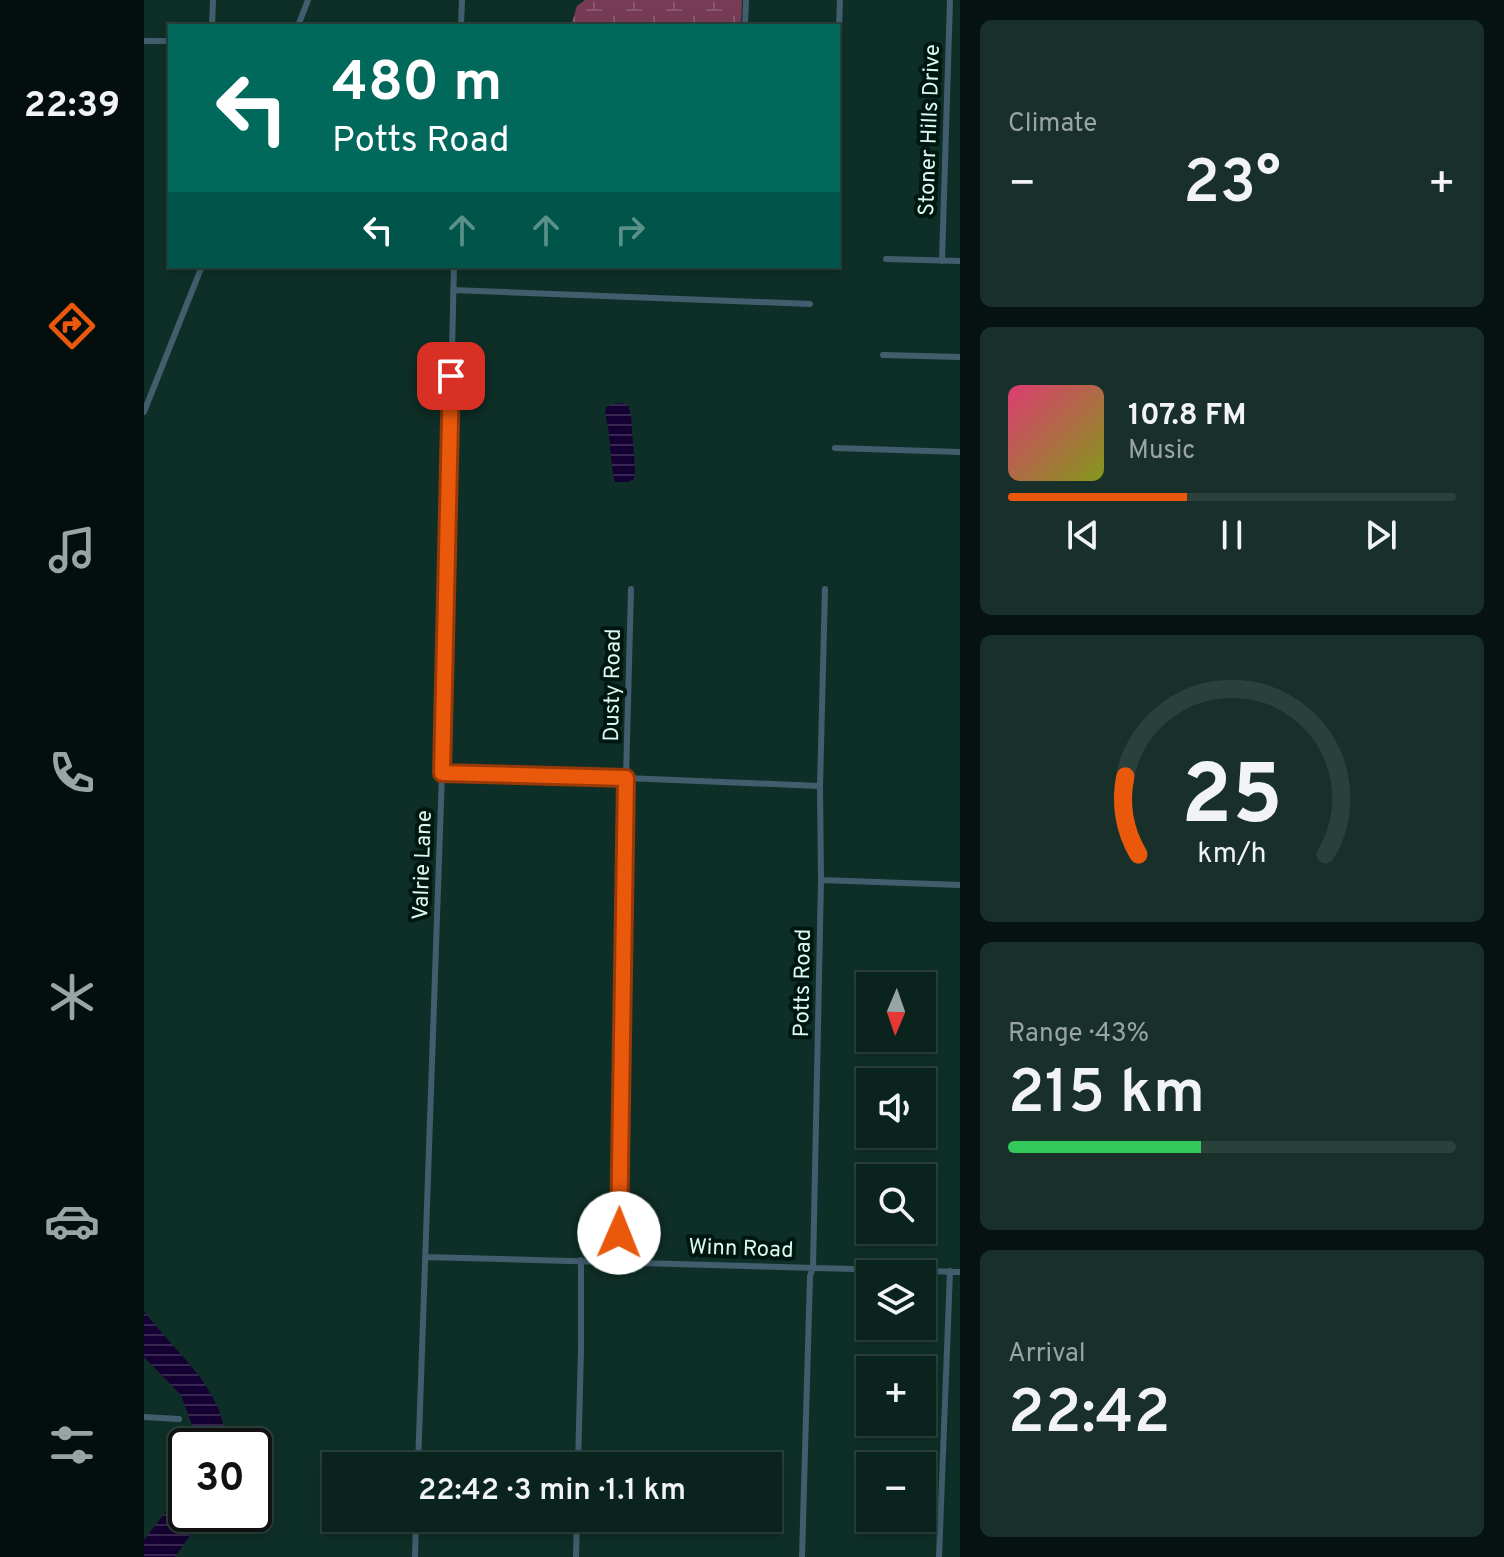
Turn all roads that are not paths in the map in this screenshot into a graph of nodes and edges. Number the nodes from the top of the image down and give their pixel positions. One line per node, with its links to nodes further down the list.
1 (213, 0): 7 (street)
2 (308, 0): 8 (street)
3 (462, 0): 9 (street)
4 (746, 0): 10 (street)
5 (840, 0): 11 (street)
6 (950, 0): 15 (street, Stoner Hills Drive)
7 (212, 24)
8 (299, 24)
9 (461, 24)
10 (745, 24)
11 (839, 24)
12 (144, 41): 13 (street)
13 (168, 41)
14 (886, 259): 15 (street)
15 (942, 261): 16 (street)
16 (960, 261)
17 (201, 268): 23 (street)
18 (454, 268): 19 (street, Valrie Lane)
19 (453, 290): 20 (street); 28 (street, Valrie Lane)
20 (810, 304)
21 (883, 355): 22 (street)
22 (960, 357)
23 (144, 412)
24 (835, 448): 25 (street)
25 (960, 452)
26 (631, 589): 29 (street, Dusty Road)
27 (825, 589): 30 (street, Potts Road)
28 (442, 773): 29 (street); 33 (street, Valrie Lane)
29 (626, 778): 30 (street); 35 (street, Dusty Road)
30 (820, 786): 31 (street, Potts Road)
31 (821, 880): 32 (street); 36 (street, Potts Road)
32 (960, 885)
33 (426, 1257): 34 (street, Winn Road); 41 (street, Valrie Lane)
34 (581, 1260): 35 (street, Winn Road); 42 (street)
35 (619, 1261): 36 (street, Winn Road)
36 (813, 1268): 37 (street, Winn Road); 47 (street, Potts Road)
37 (950, 1271): 38 (street, Winn Road); 48 (street)
38 (960, 1272)
39 (144, 1417): 40 (street)
40 (179, 1419)
41 (419, 1452)
42 (578, 1452)
43 (416, 1532): 45 (street)
44 (577, 1532): 46 (street)
45 (415, 1557)
46 (576, 1557)
47 (802, 1557)
48 (939, 1557)

